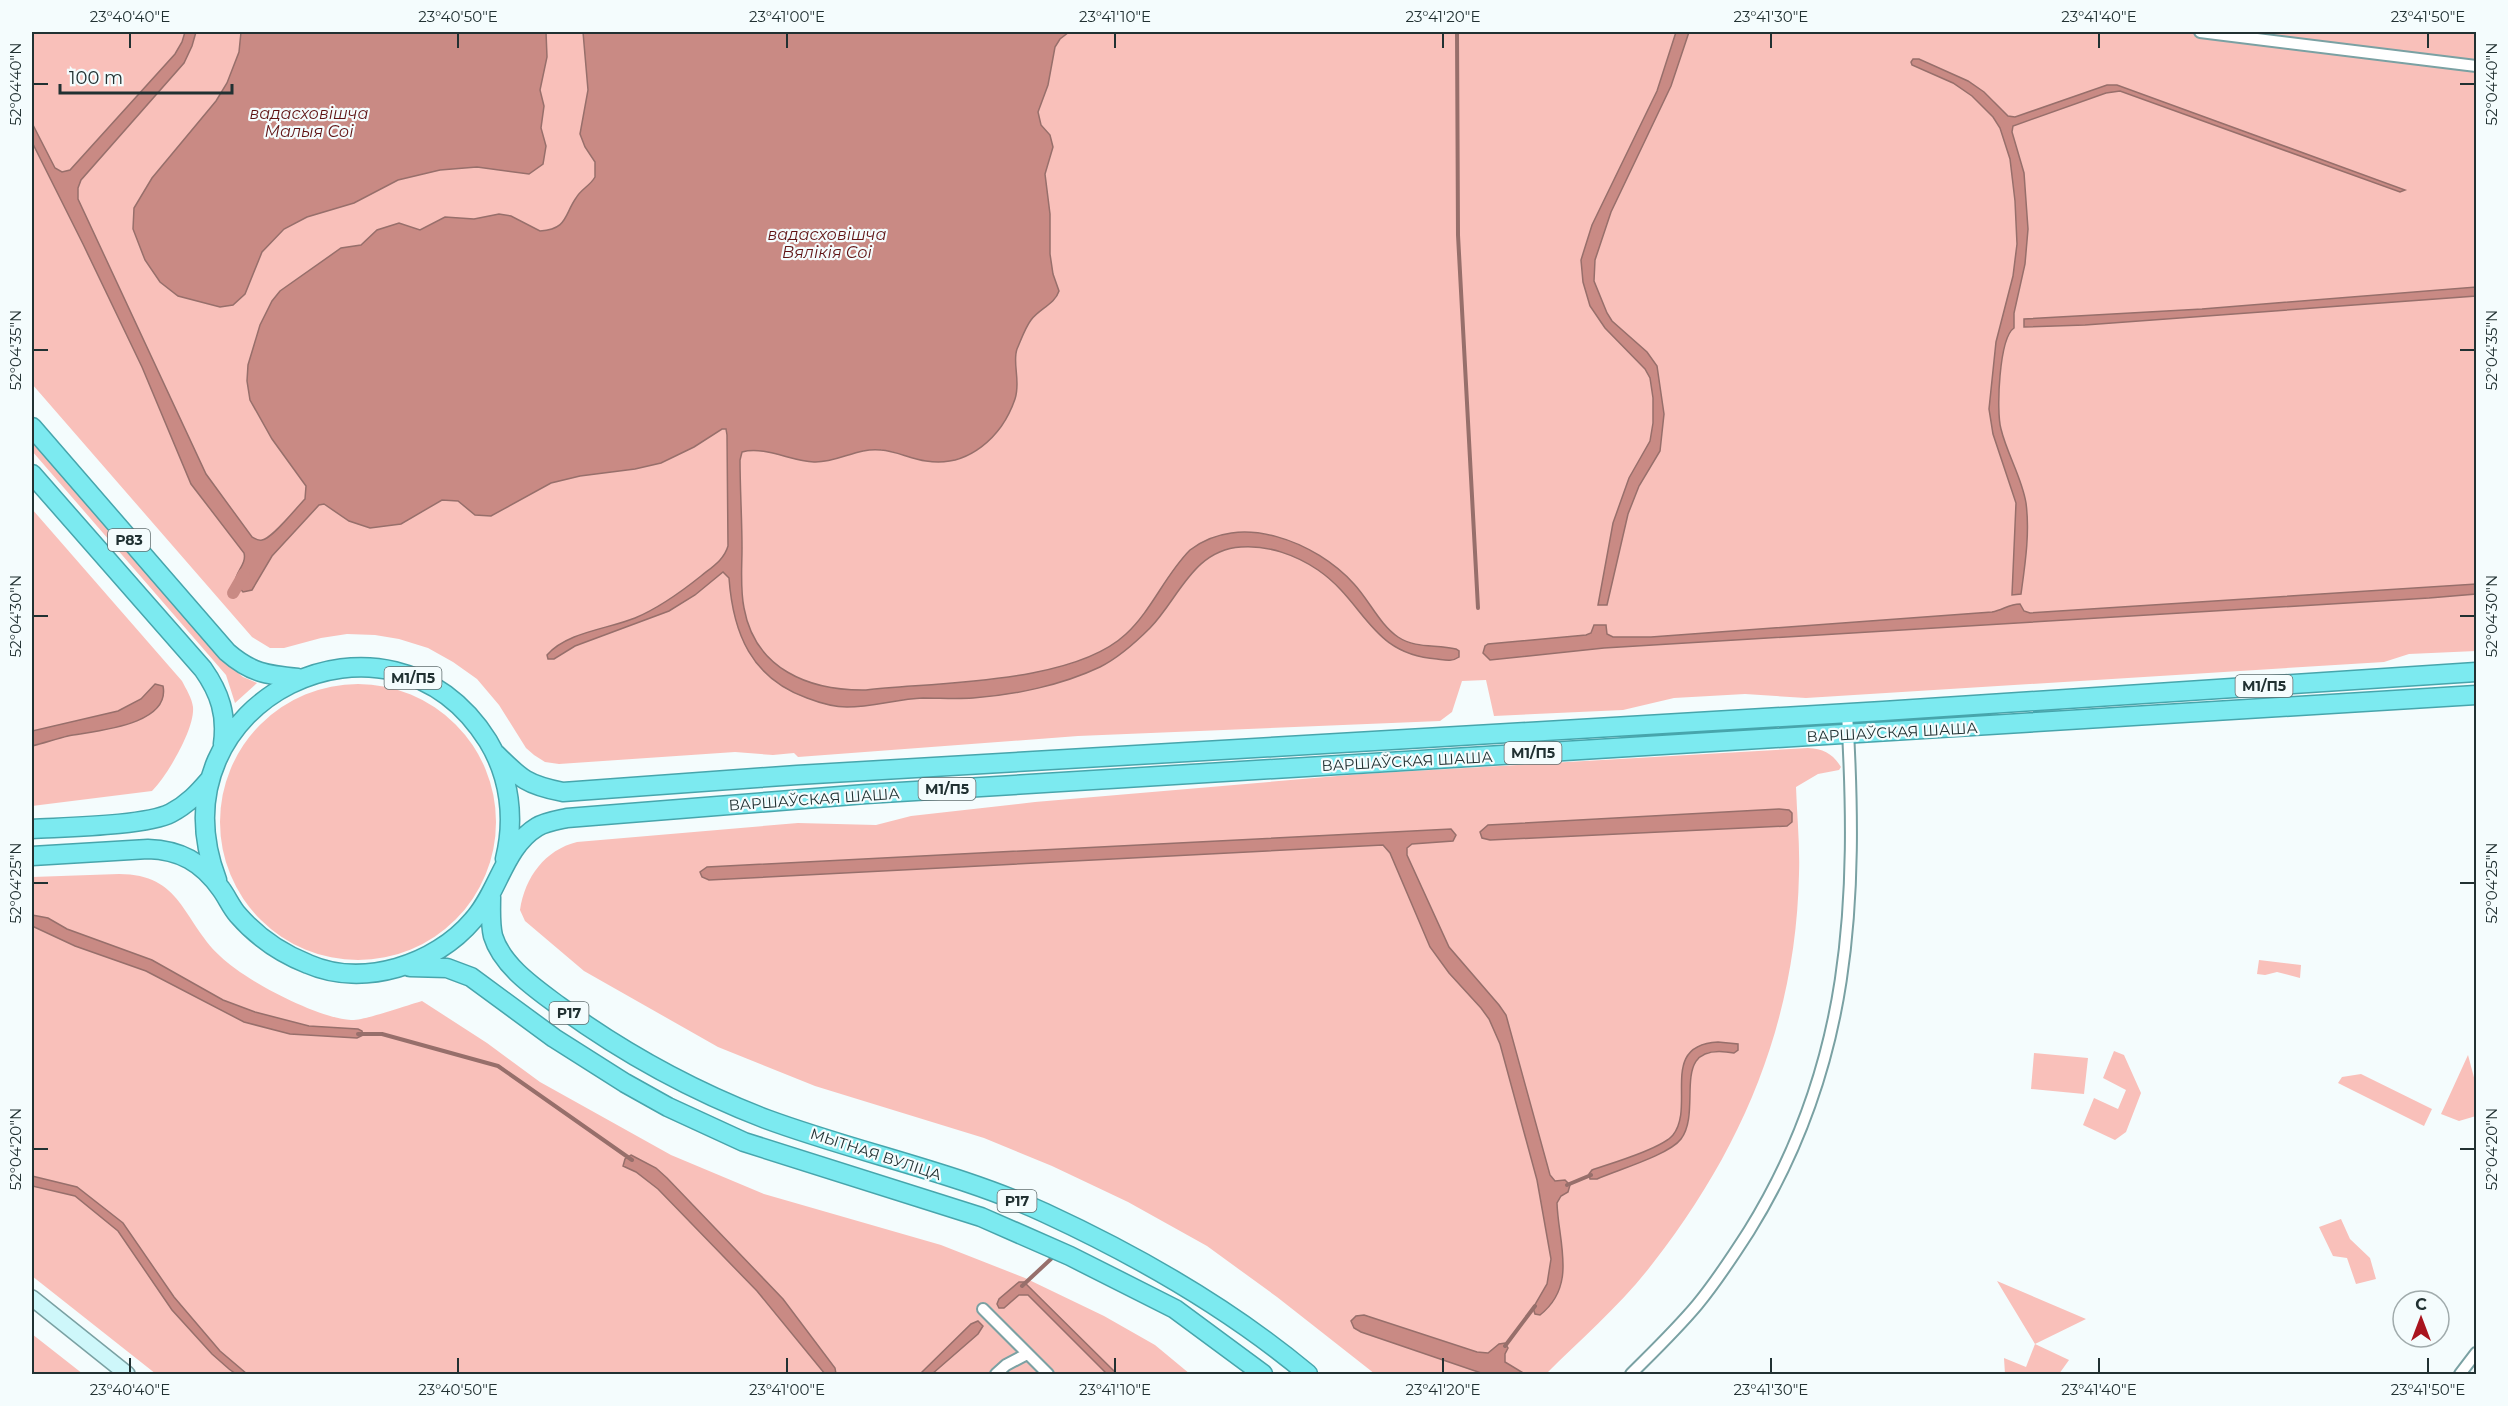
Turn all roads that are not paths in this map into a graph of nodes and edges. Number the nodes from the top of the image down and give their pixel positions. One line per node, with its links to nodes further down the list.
1 (2200, 32): 2 (street)
2 (2476, 66)
3 (32, 427): 6 (highway, Р83)
4 (32, 474): 10 (highway, Р83)
5 (2476, 672): 8 (highway, ВАРШАЎСКАЯ ШАША / М1/П5)
6 (300, 678): 10 (highway, ВАРШАЎСКАЯ ШАША / М1/П5); 11 (highway, ВАРШАЎСКАЯ ШАША / М1/П5)
7 (2476, 695): 9 (highway, ВАРШАЎСКАЯ ШАША / М1/П5)
8 (1847, 713): 9 (street); 11 (highway, ВАРШАЎСКАЯ ШАША / М1/П5)
9 (1848, 735): 15 (highway, ВАРШАЎСКАЯ ШАША / М1/П5); 28 (street)
10 (223, 746): 12 (highway, ВАРШАЎСКАЯ ШАША / М1/П5)
11 (496, 754): 15 (highway, ВАРШАЎСКАЯ ШАША / М1/П5)
12 (210, 779): 13 (highway, ВАРШАЎСКАЯ ШАША / М1/П5); 16 (highway, ВАРШАЎСКАЯ ШАША / М1/П5)
13 (32, 829)
14 (32, 856): 16 (highway, ВАРШАЎСКАЯ ШАША / М1/П5)
15 (503, 870): 17 (highway, ВАРШАЎСКАЯ ШАША / М1/П5)
16 (220, 887): 18 (highway, ВАРШАЎСКАЯ ШАША / М1/П5)
17 (491, 897): 18 (highway, ВАРШАЎСКАЯ ШАША / М1/П5); 27 (highway, МЫТНАЯ ВУЛІЦА / Р17)
18 (399, 968): 26 (highway, МЫТНАЯ ВУЛІЦА / Р17)
19 (32, 1298): 23 (main road)
20 (983, 1309): 22 (street)
21 (2476, 1353): 29 (street)
22 (1027, 1354): 24 (street); 25 (street)
23 (127, 1374)
24 (996, 1374)
25 (1048, 1374)
26 (1263, 1374)
27 (1308, 1374)
28 (1631, 1374)
29 (2460, 1374)

